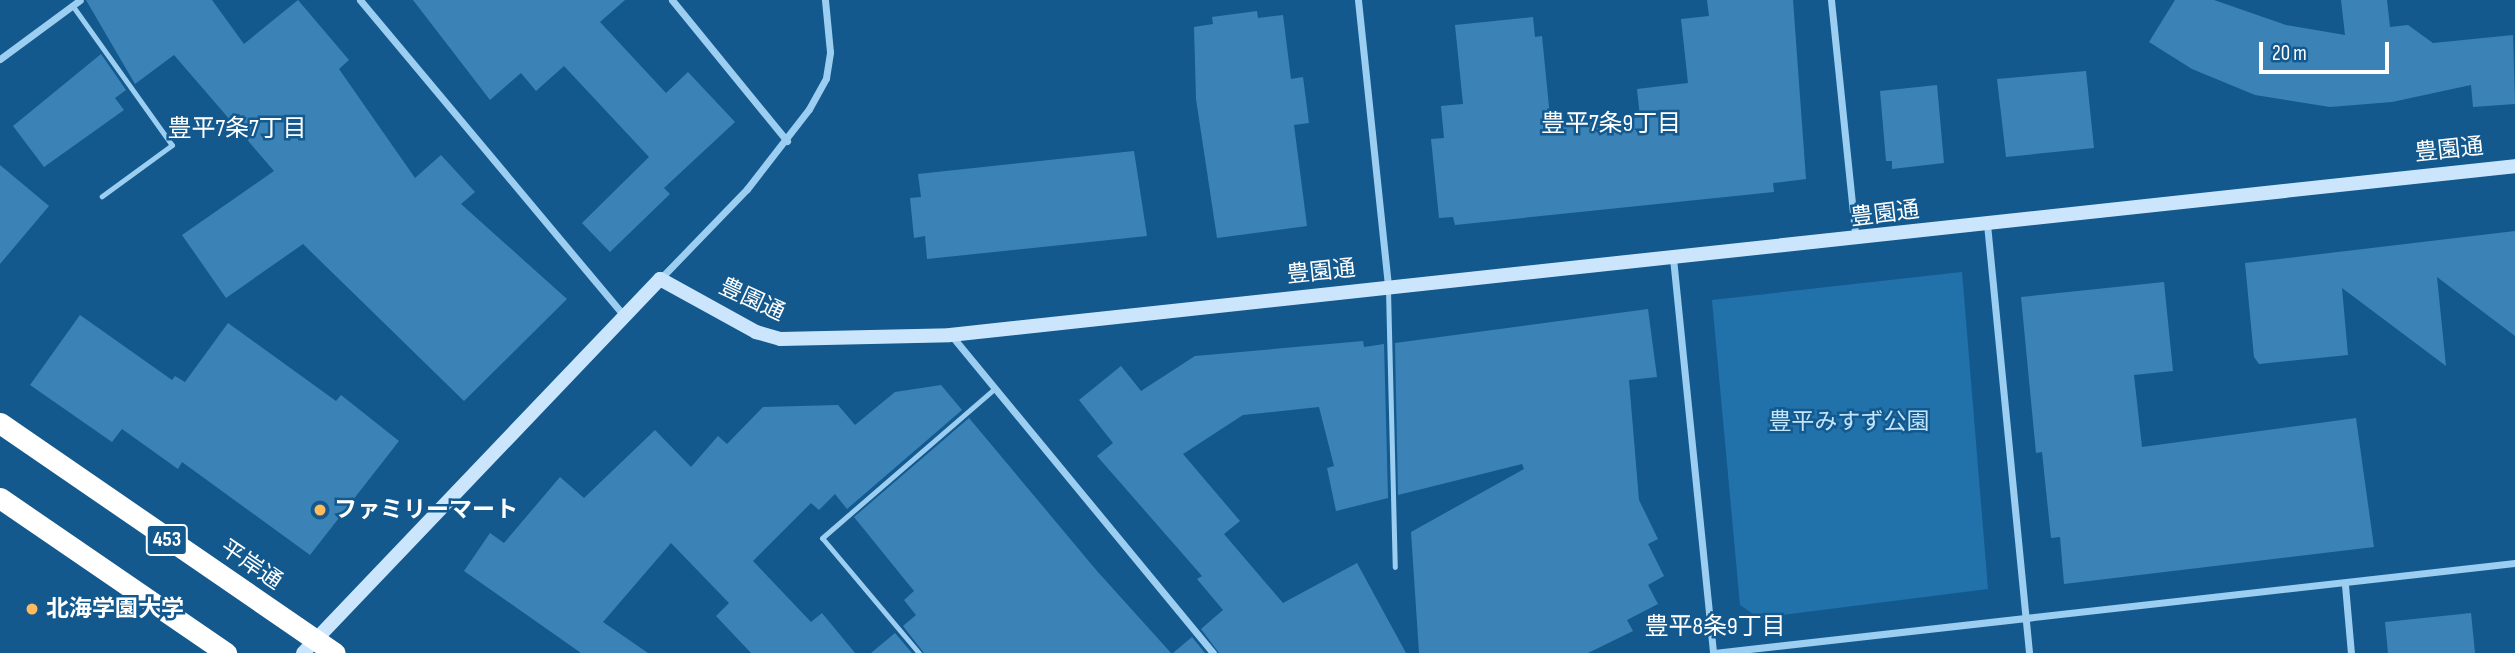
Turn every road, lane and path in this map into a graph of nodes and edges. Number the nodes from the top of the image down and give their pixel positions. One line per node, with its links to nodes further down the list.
1 (80, 0): 7 (street)
2 (360, 0): 17 (street)
3 (672, 0): 9 (street)
4 (825, 0): 9 (street)
5 (1358, 0): 16 (street)
6 (1831, 0): 13 (street)
7 (72, 5): 8 (street); 11 (lane)
8 (0, 59)
9 (787, 141): 15 (street)
10 (2515, 166): 12 (street, 豊園通)
11 (102, 197)
12 (1987, 224): 13 (street, 豊園通); 25 (street)
13 (1856, 241): 14 (street, 豊園通)
14 (1673, 258): 16 (street, 豊園通); 31 (street)
15 (660, 279): 17 (street); 18 (street, 豊園通)
16 (1388, 287): 18 (street, 豊園通); 23 (lane)
17 (624, 316): 26 (street)
18 (950, 335): 19 (street)
19 (995, 388): 29 (lane); 30 (street)
20 (0, 423): 26 (highway, 平岸通 / 453)
21 (0, 498): 27 (highway, 453)
22 (2515, 562): 24 (street)
23 (1395, 567)
24 (2344, 585): 25 (street); 33 (street)
25 (2025, 619): 31 (street); 32 (street)
26 (308, 646): 28 (highway, 平岸通 / 453)
27 (226, 653)
28 (335, 653)
29 (919, 653)
30 (1213, 653)
31 (1713, 653)
32 (2029, 653)
33 (2351, 653)

